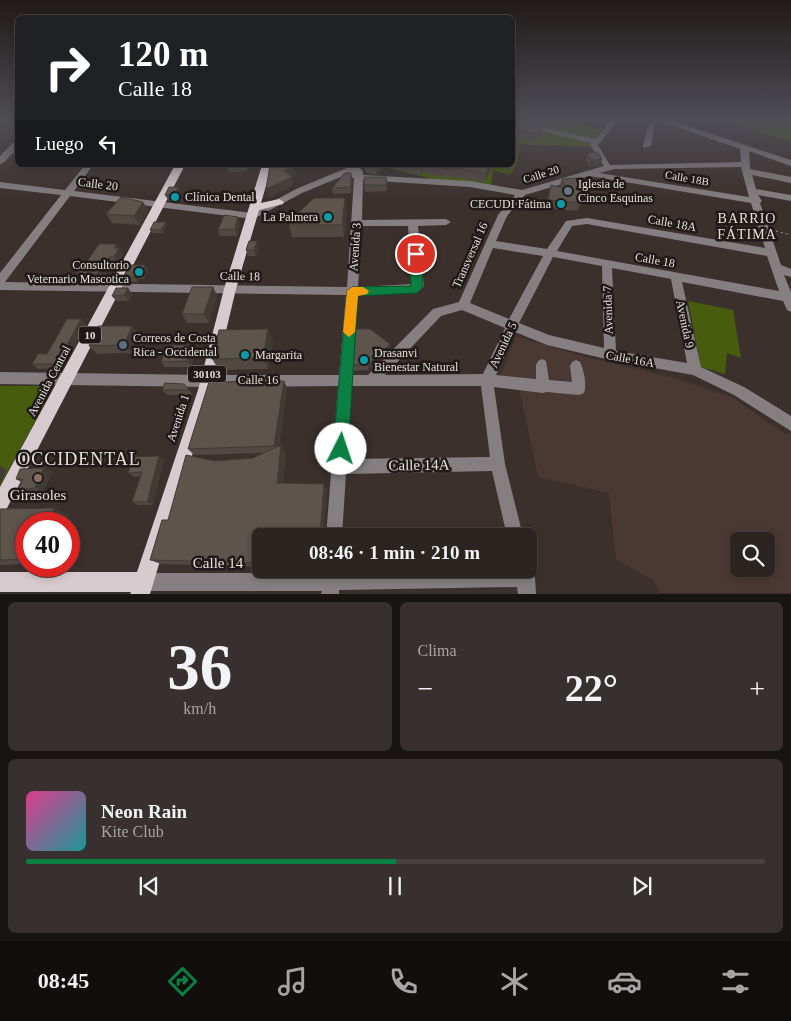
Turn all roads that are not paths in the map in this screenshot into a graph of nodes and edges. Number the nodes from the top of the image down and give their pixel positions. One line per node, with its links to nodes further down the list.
1 (15, 146): 4 (street)
2 (596, 146): 9 (street)
3 (744, 146): 5 (street); 10 (street)
4 (0, 160)
5 (791, 163)
6 (87, 167): 16 (street)
7 (179, 167): 21 (main road, Avenida Central / 10)
8 (266, 167): 22 (main road, Avenida 1 / 30103)
9 (609, 168): 10 (street, Calle 20); 12 (street, Calle 20)
10 (746, 168): 13 (street, Calle 20); 15 (street)
11 (359, 170): 17 (street, Calle 20); 20 (street); 25 (street, Avenida 3)
12 (584, 174): 17 (street, Calle 20); 19 (street, Calle 18B)
13 (791, 180)
14 (0, 185): 16 (street, Calle 20)
15 (753, 191): 18 (street); 19 (street)
16 (66, 193): 21 (street, Calle 20); 34 (street)
17 (522, 193): 27 (street, Transversal 16)
18 (791, 198)
19 (757, 201): 29 (street)
20 (279, 202): 22 (main road)
21 (159, 204): 22 (street, Calle 20); 36 (main road, Avenida Central / 10)
22 (254, 212): 37 (main road, Avenida 1 / 30103)
23 (413, 222): 24 (street); 25 (street); 38 (street, Calle 18)
24 (446, 222)
25 (357, 223): 38 (street, Avenida 3)
26 (569, 223): 28 (street, Avenida 5); 29 (street, Calle 18A)
27 (490, 244): 28 (street, Calle 18); 40 (street, Transversal 16)
28 (550, 253): 30 (street, Calle 18); 41 (street, Avenida 5)
29 (772, 253): 31 (street)
30 (608, 265): 33 (street, Calle 18); 42 (street, Avenida 7)
31 (776, 268): 32 (street); 39 (street)
32 (791, 273)
33 (676, 278): 39 (street, Calle 18); 45 (street, Avenida 9)
34 (0, 281)
35 (0, 286): 36 (street, Calle 18)
36 (115, 288): 37 (street, Calle 18); 47 (main road, Avenida Central / 10)
37 (230, 289): 38 (street, Calle 18); 51 (main road, Avenida 1 / 30103)
38 (352, 291): 49 (street, Avenida 3)
39 (789, 302)
40 (463, 305): 41 (street, Calle 16A); 48 (street, Transversal 16)
41 (512, 325): 42 (street, Calle 16A); 50 (street, Avenida 5)
42 (610, 356): 45 (street, Calle 16A)
43 (542, 365): 52 (street)
44 (576, 366): 52 (street, Calle 16)
45 (695, 370): 53 (street, Calle 16A)
46 (0, 378): 47 (street, Calle 16)
47 (67, 379): 51 (street, Calle 16); 56 (main road, Avenida Central / 10)
48 (372, 379): 49 (street, Calle 16); 50 (street, Calle 16)
49 (346, 380): 51 (street, Calle 16); 55 (street, Avenida 3)
50 (487, 380): 52 (street, Calle 16); 54 (street, Avenida 5)
51 (206, 381): 62 (main road, Avenida 1 / 30103)
52 (543, 387)
53 (791, 424)
54 (498, 464): 55 (street, Calle 14A); 58 (street, Avenida 5)
55 (339, 466): 57 (street, Avenida 3)
56 (0, 504)
57 (335, 528)
58 (514, 528)
59 (525, 580): 60 (street, Calle 14)
60 (331, 581): 62 (street, Calle 14)
61 (0, 582): 62 (main road, Calle 14)
62 (142, 588)

